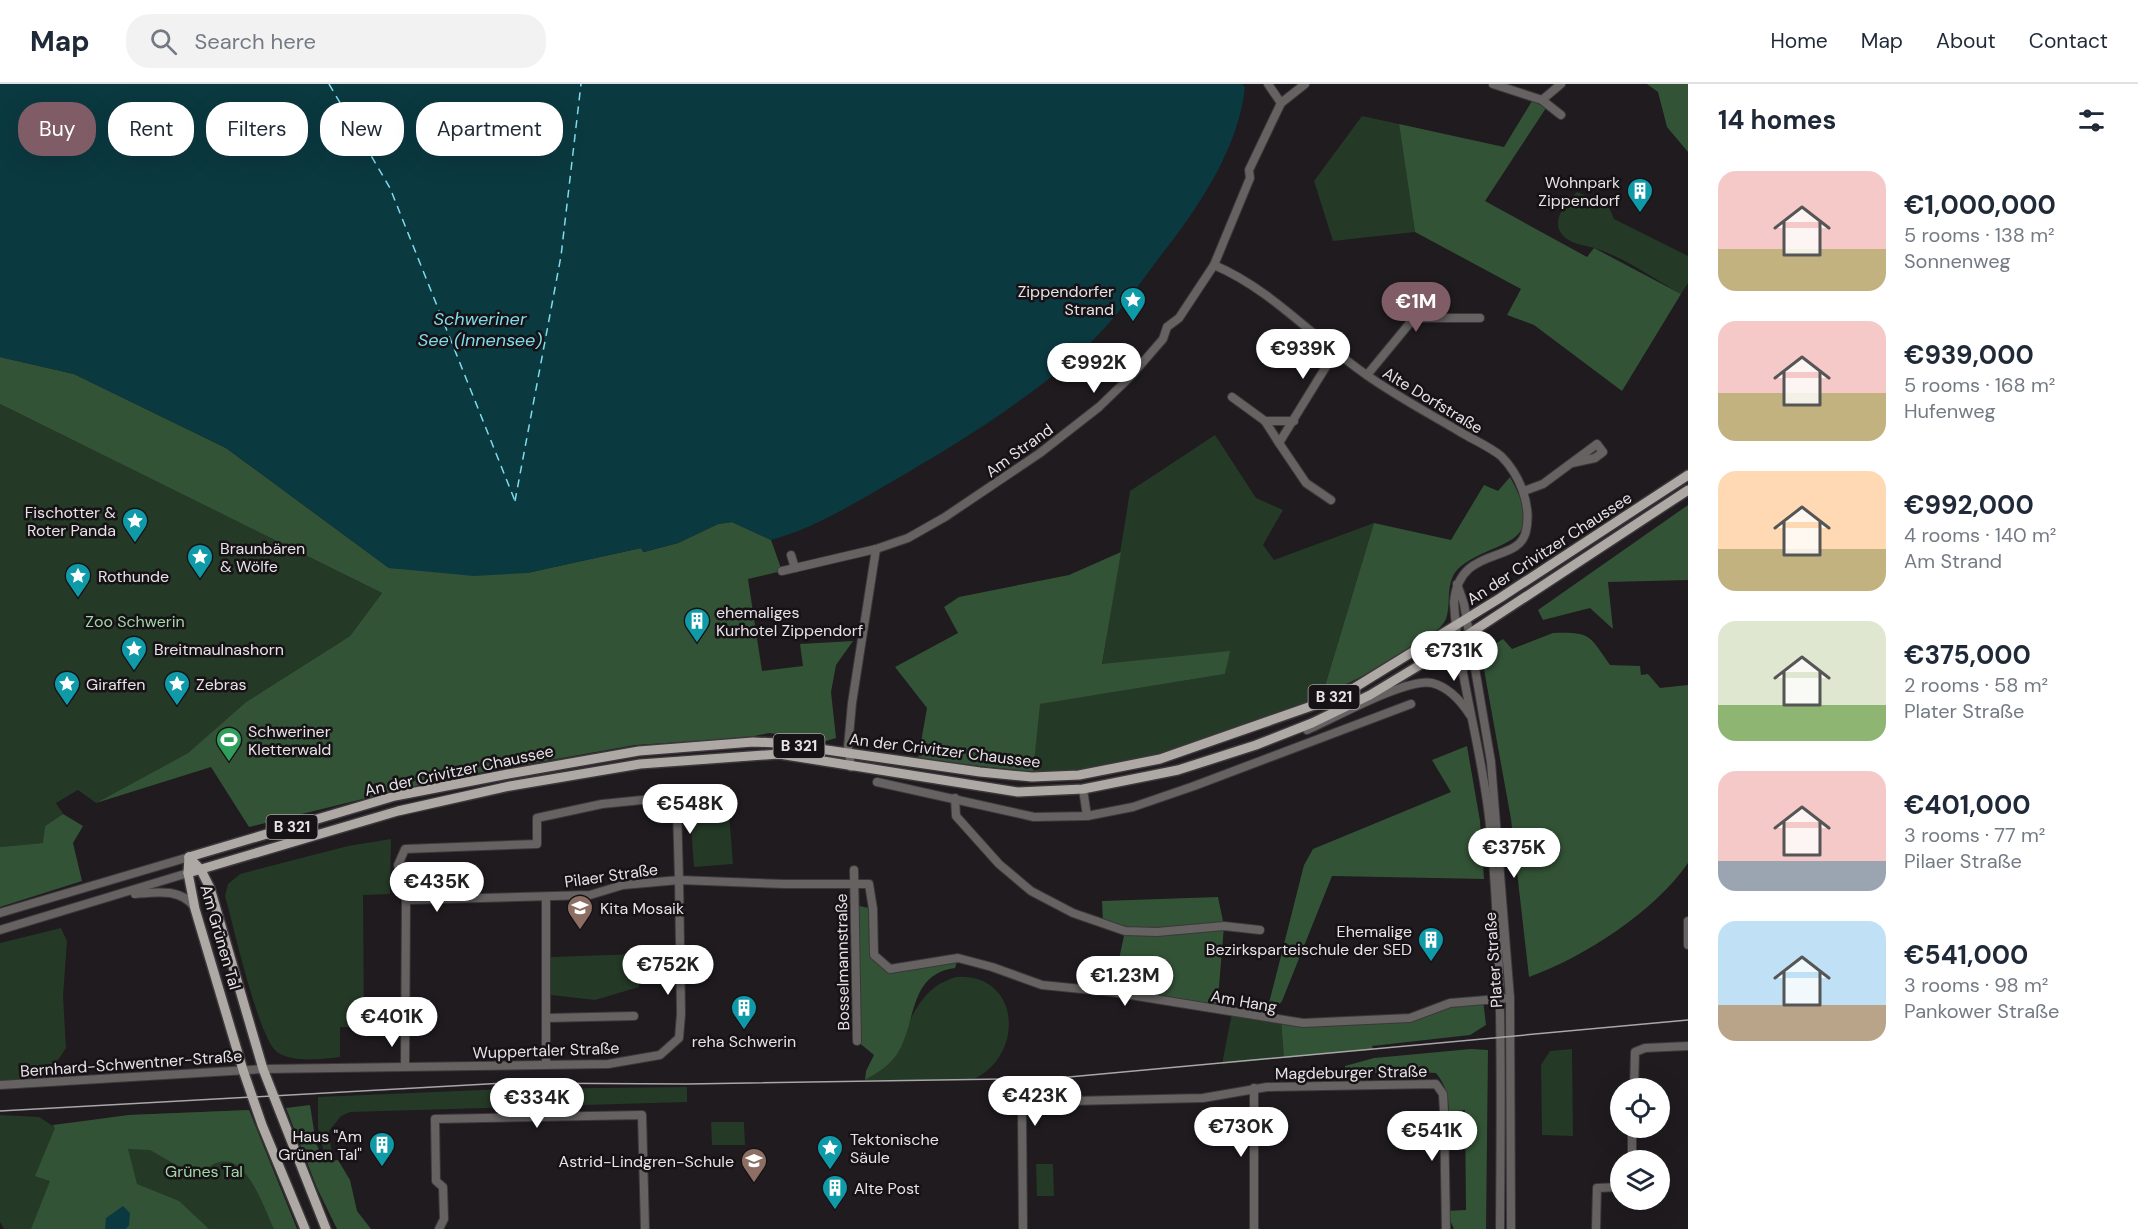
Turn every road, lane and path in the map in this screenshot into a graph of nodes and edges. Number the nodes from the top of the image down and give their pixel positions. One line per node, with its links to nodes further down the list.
1 (1268, 84): 6 (street)
2 (1305, 84): 6 (street)
3 (1493, 84): 5 (street)
4 (1561, 84): 5 (street)
5 (1542, 100): 7 (street)
6 (1281, 103): 8 (street, Am Strand)
7 (1561, 116)
8 (1214, 265): 10 (street, Alte Dorfstraße); 21 (street, Am Strand)
9 (1480, 318): 11 (street)
10 (1335, 352): 11 (street, Alte Dorfstraße); 14 (street)
11 (1366, 375): 19 (street, Alte Dorfstraße)
12 (1232, 397): 13 (street)
13 (1264, 421): 14 (street); 15 (street)
14 (1294, 421): 15 (street)
15 (1279, 443): 20 (street)
16 (1572, 463): 19 (street)
17 (1688, 475): 26 (main road, An der Crivitzer Chaussee / B 321)
18 (1688, 490): 28 (main road, An der Crivitzer Chaussee / B 321)
19 (1524, 491): 25 (street, Alte Dorfstraße)
20 (1331, 500)
21 (876, 549): 23 (street, Am Strand); 33 (street)
22 (791, 555): 23 (street)
23 (795, 568): 24 (street, Am Strand)
24 (782, 570)
25 (1457, 584): 26 (street); 27 (street)
26 (1466, 619): 27 (main road, An der Crivitzer Chaussee / B 321); 28 (street, Plater Straße)
27 (1456, 626): 29 (street, Plater Straße); 33 (main road, An der Crivitzer Chaussee / B 321)
28 (1469, 634): 29 (main road, An der Crivitzer Chaussee / B 321); 55 (street, Plater Straße)
29 (1459, 640): 31 (street, Plater Straße); 32 (main road, An der Crivitzer Chaussee / B 321)
30 (1411, 704): 38 (street)
31 (1474, 719): 32 (street, B 321); 56 (street, Plater Straße)
32 (1256, 745): 36 (main road, An der Crivitzer Chaussee / B 321)
33 (849, 753): 34 (street); 39 (main road, An der Crivitzer Chaussee / B 321)
34 (851, 767): 36 (main road, An der Crivitzer Chaussee / B 321); 40 (main road, An der Crivitzer Chaussee / B 321)
35 (877, 782): 37 (street)
36 (1083, 789): 38 (street)
37 (956, 798): 38 (street); 52 (street)
38 (1087, 816)
39 (189, 857): 40 (main road, Am Grünen Tal); 42 (main road, Am Grünen Tal); 49 (street, An der Crivitzer Chaussee)
40 (201, 870): 42 (main road, An der Crivitzer Chaussee); 63 (main road, Am Grünen Tal)
41 (855, 870): 44 (street, Bosselmannstraße)
42 (188, 873): 45 (street, An der Crivitzer Chaussee); 48 (main road, Am Grünen Tal)
43 (679, 880): 44 (street); 46 (street, Pilaer Straße); 47 (street, Pilaer Straße); 61 (street, Wuppertaler Straße)
44 (850, 884): 54 (street, Bosselmannstraße); 59 (street, Bosselmannstraße)
45 (121, 895): 48 (street, An der Crivitzer Chaussee); 51 (street, An der Crivitzer Chaussee)
46 (546, 897): 47 (street, Pilaer Straße); 58 (street)
47 (406, 900): 62 (street, Pilaer Straße)
48 (195, 909): 64 (main road, Am Grünen Tal)
49 (0, 913)
50 (1688, 921): 53 (street)
51 (0, 930)
52 (1260, 930)
53 (1688, 945)
54 (874, 955): 56 (street, Am Hang)
55 (1510, 998): 56 (street, Am Hang); 77 (street, Plater Straße)
56 (1500, 999): 76 (street, Plater Straße)
57 (634, 1016): 58 (street)
58 (546, 1018): 61 (street)
59 (857, 1041)
60 (1688, 1046): 65 (street)
61 (546, 1064): 62 (street, Wuppertaler Straße)
62 (405, 1067): 63 (street, Wuppertaler Straße)
63 (263, 1069): 64 (street, Bernhard-Schwentner-Straße); 70 (main road, Am Grünen Tal)
64 (243, 1070): 66 (street, Bernhard-Schwentner-Straße); 69 (main road, Am Grünen Tal)
65 (1634, 1078)
66 (0, 1085)
67 (1254, 1088): 73 (street, Magdeburger Straße); 74 (street, Magdeburger Straße); 75 (street, Magdeburger Straße)
68 (1610, 1187): 78 (street)
69 (305, 1229)
70 (326, 1229)
71 (439, 1229): 72 (street)
72 (645, 1229)
73 (1023, 1229)
74 (1254, 1229)
75 (1446, 1229)
76 (1500, 1229)
77 (1511, 1229)
78 (1596, 1229)

